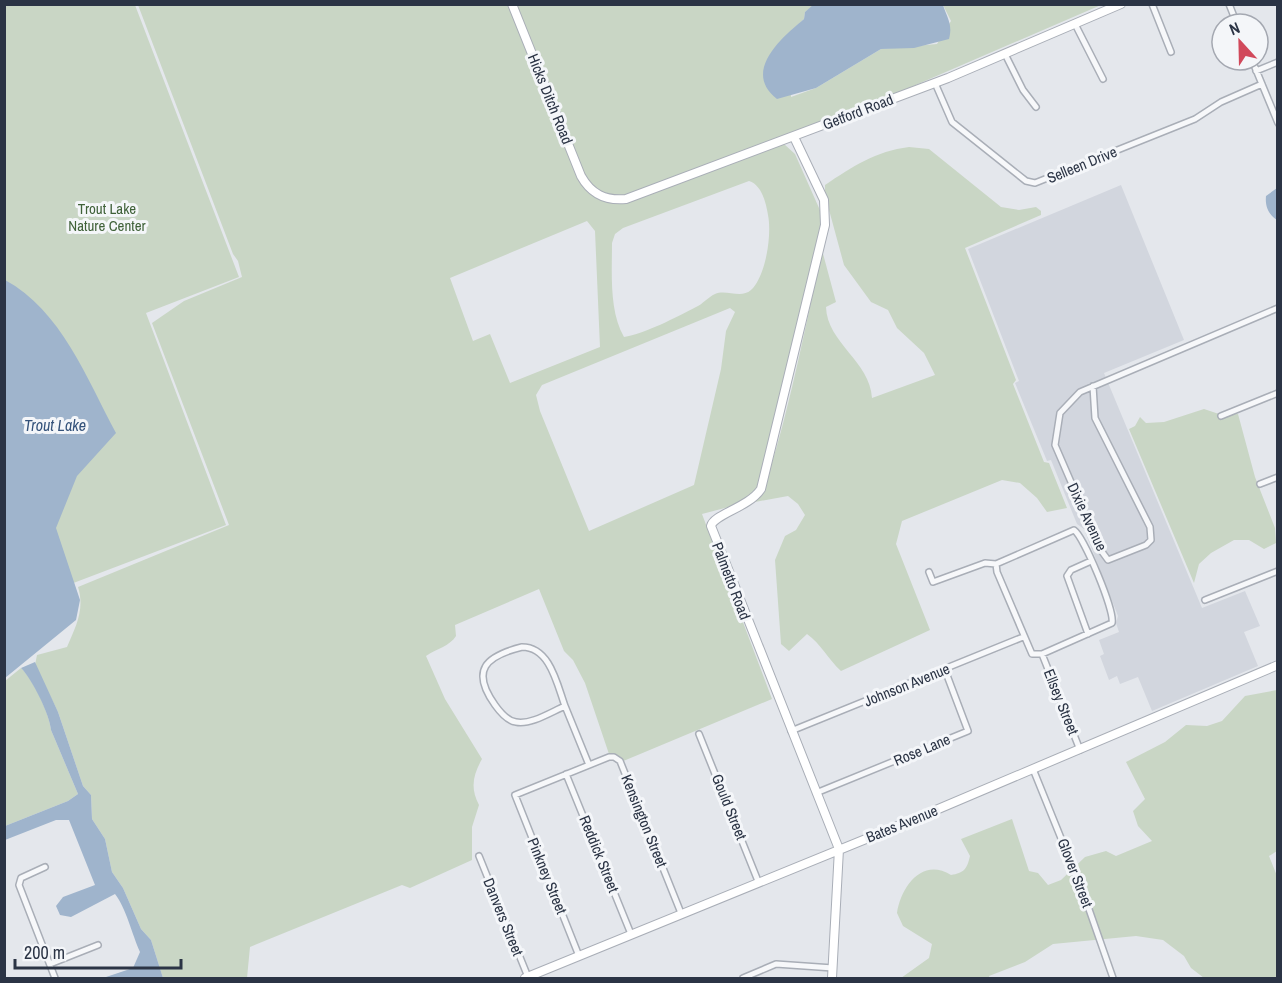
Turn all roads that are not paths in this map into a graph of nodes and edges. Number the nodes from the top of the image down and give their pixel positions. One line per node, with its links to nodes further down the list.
1 (512, 4): 14 (street, Hicks Ditch Road)
2 (1121, 4): 4 (street, Getford Road)
3 (1152, 4): 5 (street)
4 (1075, 24): 6 (street, Getford Road); 8 (street)
5 (1171, 52)
6 (1005, 54): 9 (street, Getford Road); 11 (street)
7 (1256, 72): 10 (street)
8 (1103, 80)
9 (935, 83): 10 (street, Selleen Drive); 13 (street, Getford Road)
10 (1262, 84): 12 (street)
11 (1036, 107)
12 (1278, 123)
13 (794, 137): 14 (street, Getford Road); 32 (street, Palmetto Road)
14 (592, 191)
15 (1278, 308): 16 (street, Dixie Avenue)
16 (1093, 386): 16 (street, Dixie Avenue)
17 (1278, 393): 18 (street)
18 (1221, 416)
19 (1278, 477): 20 (street)
20 (1260, 484)
21 (1092, 561): 22 (street); 26 (street); 26 (street)
22 (996, 564): 24 (street); 27 (street)
23 (1278, 571): 25 (street)
24 (929, 572)
25 (1205, 600)
26 (1088, 634): 28 (street)
27 (1023, 637): 28 (street); 30 (street, Johnson Avenue)
28 (1042, 654): 34 (street, Ellsey Street)
29 (1278, 665): 34 (street, Bates Avenue)
30 (945, 670): 32 (street, Johnson Avenue); 38 (street, Rose Lane)
31 (565, 706): 31 (street); 35 (street)
32 (791, 732): 38 (street, Palmetto Road)
33 (699, 734): 43 (street, Gould Street)
34 (1080, 750): 36 (street, Bates Avenue)
35 (589, 765): 37 (street, Kensington Street); 44 (street, Kensington Street)
36 (1033, 769): 40 (street, Bates Avenue); 54 (street, Glover Street)
37 (566, 774): 39 (street, Kensington Street); 45 (street, Reddick Street)
38 (816, 793): 40 (street, Palmetto Road)
39 (515, 795): 47 (street, Pinkney Street)
40 (839, 849): 43 (street, Bates Avenue); 49 (street, Palmetto Road)
41 (479, 856): 51 (street, Danvers Street)
42 (45, 867): 48 (street)
43 (758, 881): 44 (street, Bates Avenue)
44 (681, 913): 45 (street, Bates Avenue)
45 (631, 934): 47 (street, Bates Avenue)
46 (98, 945): 48 (street)
47 (579, 956): 51 (street, Bates Avenue)
48 (50, 964): 50 (street)
49 (832, 969): 52 (street); 53 (street, Palmetto Road)
50 (55, 978)
51 (526, 978)
52 (743, 978)
53 (832, 978)
54 (1113, 978)

